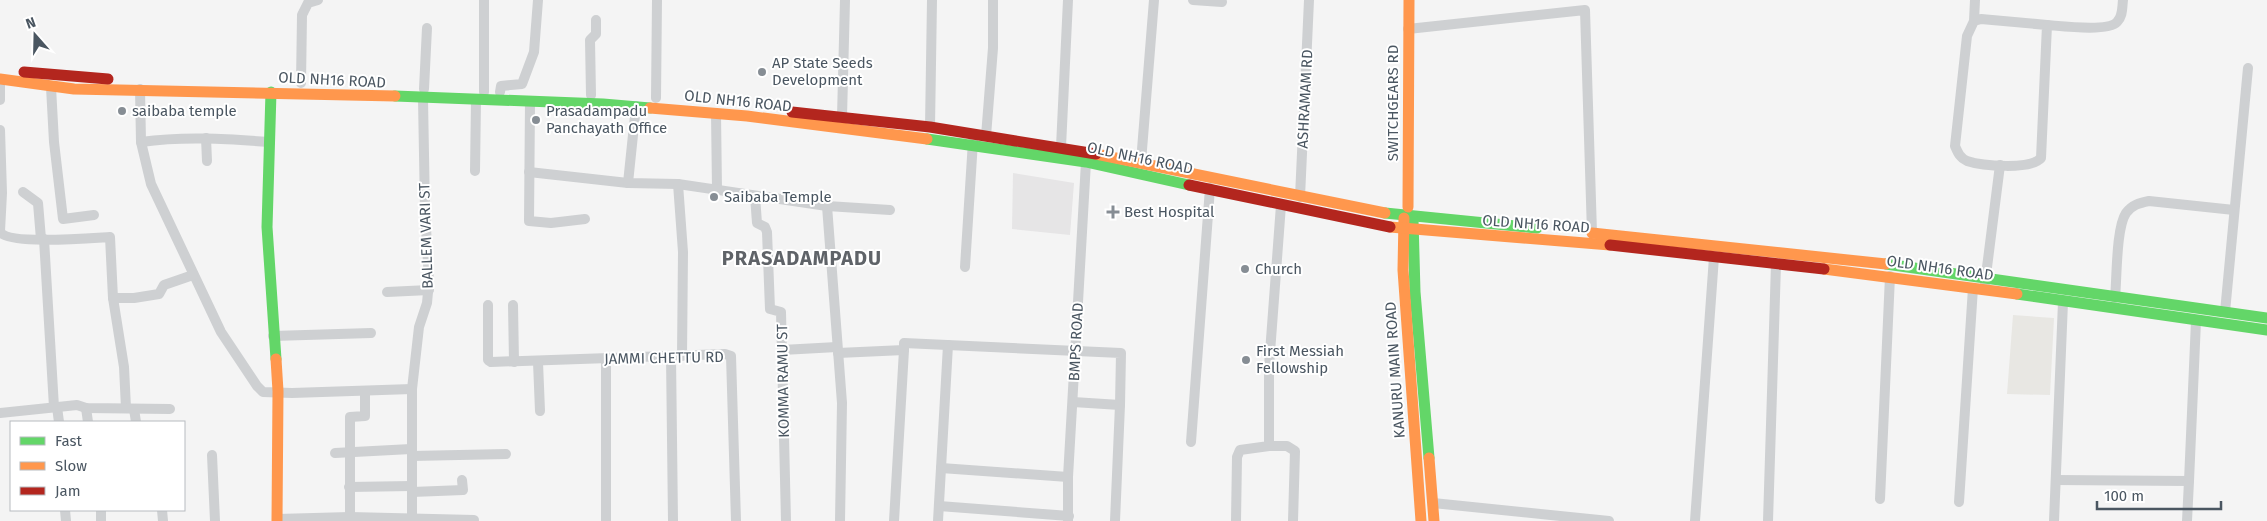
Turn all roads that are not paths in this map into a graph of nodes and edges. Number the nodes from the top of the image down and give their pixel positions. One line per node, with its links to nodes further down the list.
1 (318, 0): 24 (street)
2 (484, 0): 31 (street)
3 (538, 0): 28 (street)
4 (657, 0): 32 (street)
5 (845, 0): 37 (street)
6 (932, 0): 38 (street)
7 (993, 0): 41 (street)
8 (1068, 0): 44 (street)
9 (1154, 0): 47 (street)
10 (1193, 0): 15 (street)
11 (1309, 0): 57 (street, ASHRAMAM RD)
12 (1409, 0): 20 (main road, SWITCHGEARS RD)
13 (1975, 0): 17 (street)
14 (2123, 0): 18 (street)
15 (1222, 2)
16 (596, 20): 30 (street)
17 (1974, 21): 18 (street); 48 (street)
18 (2047, 25): 48 (street)
19 (427, 28): 29 (street, BALLEM VARI ST)
20 (1408, 29): 62 (main road, SWITCHGEARS RD); 67 (street)
21 (2248, 68): 61 (street)
22 (0, 69): 24 (main road, OLD NH16 ROAD)
23 (0, 79): 25 (main road, OLD NH16 ROAD); 33 (street)
24 (301, 84): 29 (main road, OLD NH16 ROAD)
25 (51, 87): 26 (main road, OLD NH16 ROAD); 63 (street)
26 (140, 89): 27 (main road, OLD NH16 ROAD); 42 (street)
27 (271, 92): 29 (main road, OLD NH16 ROAD); 43 (main road)
28 (500, 92): 30 (main road, OLD NH16 ROAD); 31 (main road, OLD NH16 ROAD)
29 (423, 94): 31 (main road, OLD NH16 ROAD); 76 (street, BALLEM VARI ST)
30 (591, 95): 32 (main road, OLD NH16 ROAD)
31 (480, 96): 34 (main road, OLD NH16 ROAD); 49 (street)
32 (656, 98): 37 (main road, OLD NH16 ROAD)
33 (0, 100)
34 (530, 102): 35 (main road, OLD NH16 ROAD); 50 (street)
35 (636, 106): 36 (main road, OLD NH16 ROAD); 51 (street)
36 (716, 113): 41 (main road, OLD NH16 ROAD); 54 (street)
37 (842, 117): 38 (main road, OLD NH16 ROAD)
38 (930, 128): 41 (main road, OLD NH16 ROAD)
39 (0, 130): 66 (street)
40 (206, 138): 42 (street); 43 (street); 45 (street)
41 (978, 139): 44 (main road, OLD NH16 ROAD); 46 (main road, OLD NH16 ROAD); 71 (street)
42 (142, 142): 72 (street)
43 (270, 142): 88 (main road)
44 (1061, 147): 47 (main road, OLD NH16 ROAD)
45 (207, 161)
46 (1086, 162): 53 (main road, OLD NH16 ROAD); 93 (street, BMPS ROAD)
47 (1141, 162): 57 (main road, OLD NH16 ROAD)
48 (2000, 165): 74 (street)
49 (475, 171)
50 (529, 172): 51 (street); 64 (street)
51 (628, 183): 52 (street)
52 (678, 184): 54 (street); 94 (street)
53 (1210, 188): 58 (main road, OLD NH16 ROAD); 112 (street)
54 (716, 190): 56 (street)
55 (23, 192): 68 (street)
56 (756, 196): 59 (street); 90 (street, KOMMA RAMU ST)
57 (1300, 197): 62 (main road, OLD NH16 ROAD)
58 (1281, 205): 65 (main road, OLD NH16 ROAD); 113 (street)
59 (827, 206): 60 (street); 91 (street)
60 (890, 210)
61 (2234, 210): 79 (street); 83 (street)
62 (1409, 213): 65 (main road, KANURU MAIN ROAD); 67 (main road, OLD NH16 ROAD)
63 (94, 215)
64 (585, 219)
65 (1408, 229): 69 (main road, OLD NH16 ROAD); 128 (main road, KANURU MAIN ROAD); 146 (main road, KANURU MAIN ROAD)
66 (0, 232): 68 (street)
67 (1592, 233): 74 (main road, OLD NH16 ROAD)
68 (43, 239): 78 (street); 103 (street)
69 (1714, 258): 70 (main road, OLD NH16 ROAD); 149 (street)
70 (1776, 264): 73 (main road, OLD NH16 ROAD); 150 (street)
71 (964, 267)
72 (192, 275): 78 (street); 100 (street)
73 (1890, 276): 75 (main road, OLD NH16 ROAD); 126 (street)
74 (1986, 278): 75 (street); 79 (main road, OLD NH16 ROAD)
75 (1978, 289): 80 (main road, OLD NH16 ROAD); 127 (street)
76 (429, 290): 77 (street); 98 (street, BALLEM VARI ST)
77 (387, 292)
78 (113, 298): 105 (street)
79 (2116, 298): 83 (main road, OLD NH16 ROAD)
80 (2063, 302): 85 (main road, OLD NH16 ROAD); 122 (street)
81 (513, 304): 96 (street)
82 (488, 305): 96 (street, JAMMI CHETTU RD)
83 (2225, 312): 84 (main road, OLD NH16 ROAD)
84 (2267, 318)
85 (2196, 321): 86 (main road, OLD NH16 ROAD); 123 (street)
86 (2267, 330)
87 (371, 333): 88 (street)
88 (273, 336): 100 (main road)
89 (948, 344): 92 (street); 93 (street); 119 (street)
90 (782, 350): 91 (street); 139 (street, KOMMA RAMU ST)
91 (837, 350): 92 (street); 140 (street)
92 (904, 350): 141 (street)
93 (1075, 352): 101 (street, BMPS ROAD); 102 (street)
94 (677, 356): 95 (street, JAMMI CHETTU RD); 137 (street); 138 (street, JAMMI CHETTU RD)
95 (606, 359): 97 (street, JAMMI CHETTU RD); 136 (street)
96 (514, 362): 97 (street, JAMMI CHETTU RD)
97 (538, 362): 107 (street)
98 (412, 389): 99 (street); 115 (street, BALLEM VARI ST)
99 (365, 391): 100 (street); 114 (street)
100 (278, 392): 133 (main road)
101 (1073, 402): 102 (street); 120 (street, BMPS ROAD)
102 (1120, 405): 143 (street)
103 (56, 407): 104 (street); 108 (street); 109 (street)
104 (86, 408): 105 (street); 110 (street)
105 (130, 409): 106 (street); 111 (street)
106 (170, 409)
107 (540, 411)
108 (0, 413)
109 (59, 421)
110 (88, 421)
111 (136, 421)
112 (1191, 442)
113 (1269, 446): 144 (street); 145 (street)
114 (349, 450): 115 (street); 116 (street); 124 (street)
115 (411, 452): 117 (street); 125 (street, BALLEM VARI ST)
116 (335, 453)
117 (506, 454)
118 (212, 456): 135 (street)
119 (941, 468): 120 (street); 129 (street)
120 (1068, 477): 130 (street, BMPS ROAD)
121 (462, 480): 125 (street)
122 (2056, 480): 123 (street); 151 (street)
123 (2189, 481): 152 (street)
124 (349, 487): 125 (street); 131 (street)
125 (412, 489): 132 (street, BALLEM VARI ST)
126 (1880, 499)
127 (1959, 502)
128 (1433, 503): 147 (main road, KANURU MAIN ROAD); 148 (street)
129 (939, 506): 130 (street); 142 (street)
130 (1069, 518)
131 (350, 519): 132 (street); 133 (street)
132 (412, 519): 134 (street)
133 (277, 520)
134 (474, 520)
135 (215, 521)
136 (606, 521)
137 (674, 521)
138 (736, 521)
139 (786, 521)
140 (840, 521)
141 (894, 521)
142 (938, 521)
143 (1116, 521)
144 (1236, 521)
145 (1293, 521)
146 (1421, 521)
147 (1434, 521)
148 (1609, 521)
149 (1695, 521)
150 (1768, 521)
151 (2054, 521)
152 (2187, 521)

